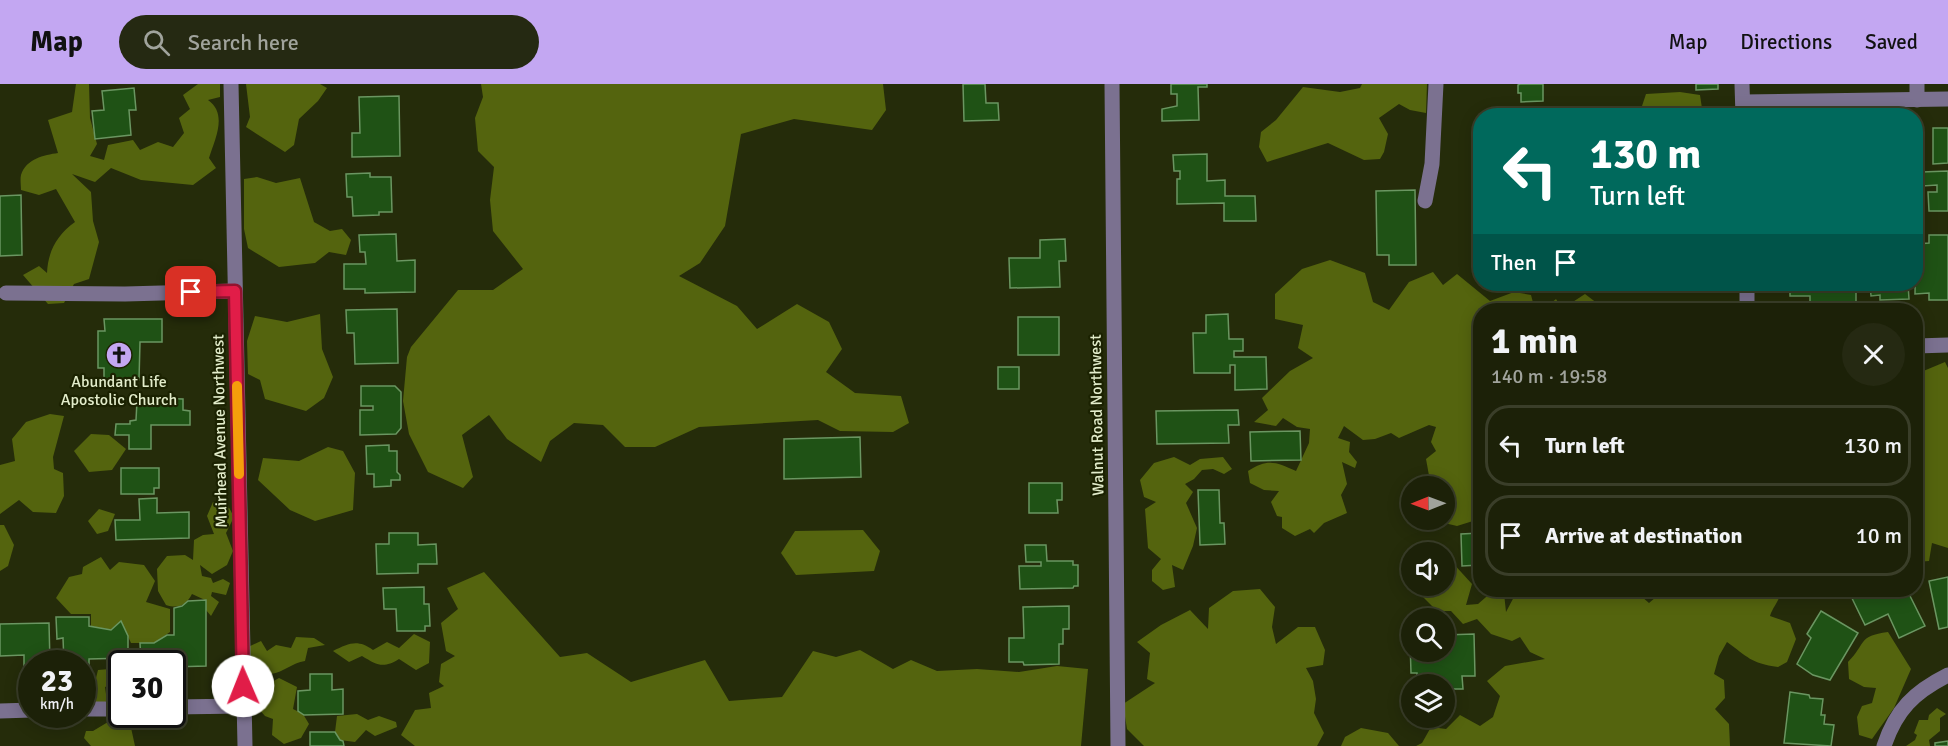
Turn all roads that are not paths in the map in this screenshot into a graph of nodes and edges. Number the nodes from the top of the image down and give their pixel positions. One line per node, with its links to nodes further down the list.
1 (231, 84): 10 (street, Muirhead Avenue Northwest)
2 (1112, 84): 20 (street, Walnut Road Northwest)
3 (1436, 84): 9 (street)
4 (1742, 84): 7 (street)
5 (1917, 92): 6 (street); 8 (street)
6 (1948, 99)
7 (1743, 108)
8 (1753, 108)
9 (1425, 201)
10 (235, 291): 11 (street); 15 (street, Muirhead Avenue Northwest)
11 (6, 293)
12 (1948, 345): 13 (street)
13 (1923, 346)
14 (1948, 675): 21 (street)
15 (244, 706): 16 (street); 19 (street, Muirhead Avenue Northwest)
16 (186, 707)
17 (0, 711): 18 (street)
18 (18, 711)
19 (245, 746)
20 (1118, 746)
21 (1884, 746)

